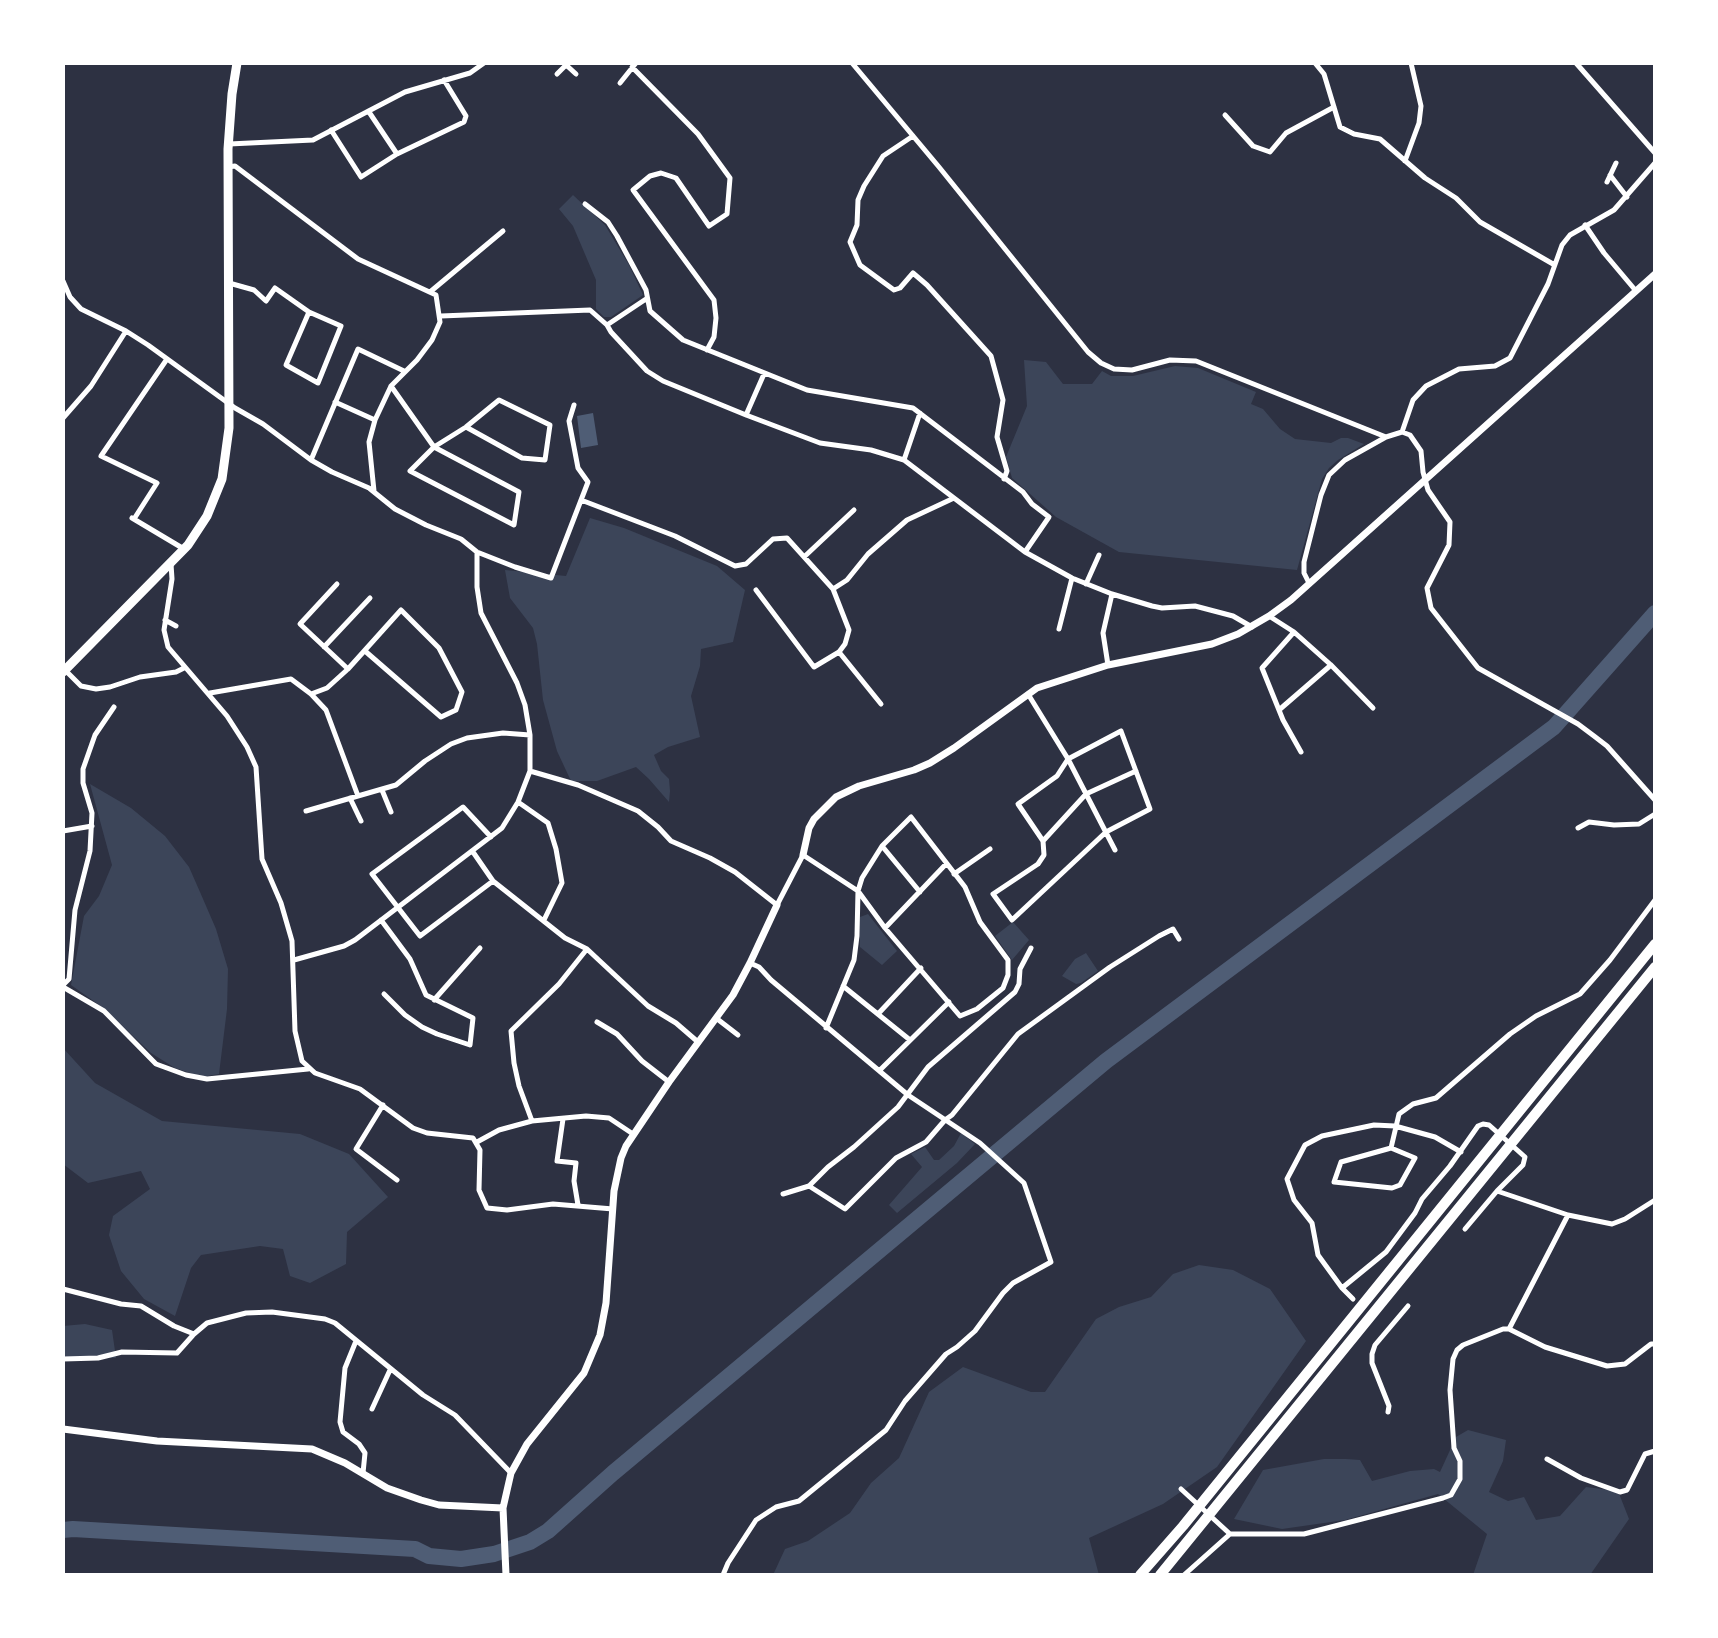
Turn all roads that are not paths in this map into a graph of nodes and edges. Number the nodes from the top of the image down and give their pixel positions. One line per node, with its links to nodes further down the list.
1 (237, 63): 18 (main road)
2 (484, 63): 11 (street)
3 (852, 63): 17 (street)
4 (1315, 63): 13 (street)
5 (1411, 63): 21 (street)
6 (1576, 63): 19 (street)
7 (566, 64): 9 (street); 10 (street)
8 (634, 65): 12 (street); 40 (street)
9 (576, 74)
10 (557, 75)
11 (444, 80): 14 (street); 20 (street)
12 (620, 83)
13 (1334, 107): 15 (street); 21 (street)
14 (369, 111): 16 (street); 20 (street)
15 (1225, 115)
16 (331, 131): 18 (street); 20 (street)
17 (912, 136): 54 (street); 58 (street)
18 (229, 144): 24 (main road)
19 (1655, 153)
20 (397, 155)
21 (1405, 161): 29 (street)
22 (1616, 163): 25 (street)
23 (1655, 163): 25 (street)
24 (228, 167): 32 (main road); 34 (street)
25 (1627, 197): 27 (street)
26 (585, 204): 35 (street)
27 (1585, 225): 29 (street); 33 (street)
28 (503, 231): 34 (street)
29 (1553, 264): 53 (street)
30 (1655, 274): 33 (street)
31 (63, 281): 39 (street)
32 (229, 283): 36 (street); 46 (main road)
33 (1636, 291): 59 (street)
34 (430, 292): 37 (street)
35 (646, 299): 38 (street); 40 (street)
36 (309, 312): 36 (street)
37 (441, 316): 38 (street); 42 (street)
38 (607, 325): 49 (street)
39 (126, 331): 41 (street); 50 (street)
40 (707, 351): 43 (street)
41 (167, 359): 46 (street); 64 (street)
42 (404, 371): 44 (street); 45 (street)
43 (764, 374): 48 (street); 49 (street)
44 (391, 386): 51 (street); 55 (street)
45 (335, 402): 51 (street); 56 (street)
46 (229, 404): 56 (street); 64 (main road)
47 (574, 405): 62 (street)
48 (920, 413): 57 (street); 58 (street)
49 (746, 415): 57 (street)
50 (63, 418)
51 (375, 420): 60 (street)
52 (466, 427): 52 (street); 55 (street)
53 (1402, 432): 54 (street); 59 (street)
54 (1386, 437): 71 (street)
55 (434, 447): 55 (street)
56 (311, 460): 60 (street)
57 (904, 460): 61 (street)
58 (1004, 479): 66 (street)
59 (1425, 479): 71 (street); 108 (street)
60 (374, 491): 65 (street)
61 (954, 498): 66 (street); 74 (street)
62 (581, 500): 65 (street); 68 (street)
63 (854, 510): 68 (street)
64 (184, 549): 69 (main road)
65 (477, 552): 99 (street)
66 (1025, 552): 70 (street)
67 (1099, 555): 73 (street)
68 (804, 557): 74 (street)
69 (171, 564): 79 (street); 91 (main road)
70 (1072, 578): 73 (street); 82 (street)
71 (1309, 583): 78 (street)
72 (337, 584): 84 (street)
73 (1086, 584): 76 (street)
74 (833, 589): 86 (street)
75 (756, 590): 86 (street)
76 (1112, 594): 81 (street); 87 (street)
77 (370, 598): 84 (street)
78 (1269, 616): 81 (street); 83 (street)
79 (165, 620): 80 (street); 89 (street)
80 (176, 626)
81 (1252, 627): 87 (street)
82 (1059, 629)
83 (1294, 632): 88 (street); 98 (street)
84 (324, 647): 90 (street)
85 (365, 651): 85 (street); 90 (street)
86 (839, 652): 95 (street)
87 (1108, 665): 94 (street)
88 (1331, 665): 97 (street); 98 (street)
89 (184, 668): 91 (street); 92 (street)
90 (348, 669): 93 (street)
91 (64, 670)
92 (210, 693): 93 (street); 141 (street)
93 (311, 694): 106 (street)
94 (1028, 694): 101 (street); 124 (street)
95 (881, 704)
96 (114, 707): 114 (street)
97 (1373, 708)
98 (1279, 710): 100 (street)
99 (530, 735): 102 (street); 104 (street)
100 (1301, 752)
101 (1068, 759): 103 (street); 105 (street); 119 (street)
102 (530, 771): 109 (street); 131 (street)
103 (1136, 771): 105 (street); 117 (street)
104 (382, 790): 106 (street); 111 (street)
105 (1086, 794): 117 (street); 119 (street)
106 (358, 796): 107 (street)
107 (351, 798): 110 (street); 113 (street)
108 (1655, 800)
109 (518, 802): 118 (street); 134 (street)
110 (306, 811)
111 (391, 812)
112 (1655, 814): 115 (street)
113 (360, 821)
114 (92, 827): 116 (street); 145 (street)
115 (1578, 828)
116 (63, 831)
117 (1106, 832): 119 (street); 122 (street)
118 (492, 837): 123 (street); 132 (street)
119 (1043, 841)
120 (882, 846): 125 (street); 128 (street); 129 (street)
121 (990, 849): 126 (street)
122 (1115, 850)
123 (473, 852): 127 (street); 132 (street)
124 (803, 855): 128 (street); 131 (street)
125 (946, 864): 126 (street); 129 (street)
126 (954, 874): 149 (street)
127 (493, 881): 132 (street); 134 (street)
128 (858, 891): 135 (street); 146 (street)
129 (920, 892): 135 (street)
130 (1655, 900): 165 (street)
131 (777, 905): 142 (street)
132 (397, 907): 133 (street)
133 (381, 920): 141 (street); 148 (street)
134 (544, 920): 140 (street)
135 (885, 928): 144 (street)
136 (1179, 939): 163 (street)
137 (1655, 944): 201 (highway)
138 (480, 948): 148 (street)
139 (1031, 948): 160 (street)
140 (587, 949): 156 (street); 164 (street)
141 (294, 960): 157 (street)
142 (750, 963): 151 (street); 153 (street)
143 (1655, 967): 202 (highway)
144 (920, 968): 149 (street); 150 (street)
145 (63, 986): 157 (street)
146 (843, 986): 150 (street); 153 (street)
147 (384, 994): 148 (street)
148 (434, 1000)
149 (949, 1002): 155 (street)
150 (878, 1014): 155 (street)
151 (716, 1018): 154 (street); 156 (street)
152 (597, 1022): 159 (street)
153 (826, 1028): 158 (street)
154 (738, 1035)
155 (911, 1040): 158 (street)
156 (698, 1042): 159 (street)
157 (308, 1069): 161 (street)
158 (880, 1070): 160 (street)
159 (669, 1082): 166 (street)
160 (908, 1095): 163 (street); 171 (street)
161 (383, 1105): 167 (street); 170 (street)
162 (563, 1119): 164 (street); 166 (street); 175 (street)
163 (945, 1119): 171 (street); 200 (street)
164 (532, 1121): 167 (street)
165 (1395, 1126): 168 (street); 169 (street); 179 (street)
166 (633, 1134): 176 (street)
167 (477, 1142): 175 (street)
168 (1391, 1148): 168 (street)
169 (1461, 1152): 172 (street); 179 (street)
170 (397, 1180)
171 (809, 1186): 173 (street)
172 (1497, 1191): 177 (street); 178 (street)
173 (783, 1194)
174 (1655, 1200): 177 (street)
175 (578, 1205): 176 (street)
176 (613, 1209): 195 (street)
177 (1568, 1215): 183 (street)
178 (1465, 1229)
179 (1342, 1288): 181 (street)
180 (63, 1289): 184 (street)
181 (1353, 1299)
182 (1408, 1306): 190 (street)
183 (1509, 1329): 186 (street); 198 (street)
184 (194, 1334): 185 (street); 187 (street)
185 (356, 1341): 188 (street); 194 (street)
186 (1655, 1344)
187 (63, 1359)
188 (390, 1370): 189 (street); 195 (street)
189 (372, 1409)
190 (1388, 1412)
191 (63, 1429): 194 (street)
192 (1655, 1451): 193 (street)
193 (1547, 1459)
194 (363, 1473): 197 (street)
195 (510, 1473): 197 (street)
196 (1181, 1489): 198 (street)
197 (503, 1508): 199 (street)
198 (1230, 1534): 203 (street)
199 (506, 1572)
200 (723, 1575)
201 (1140, 1575)
202 (1160, 1575)
203 (1184, 1575)

